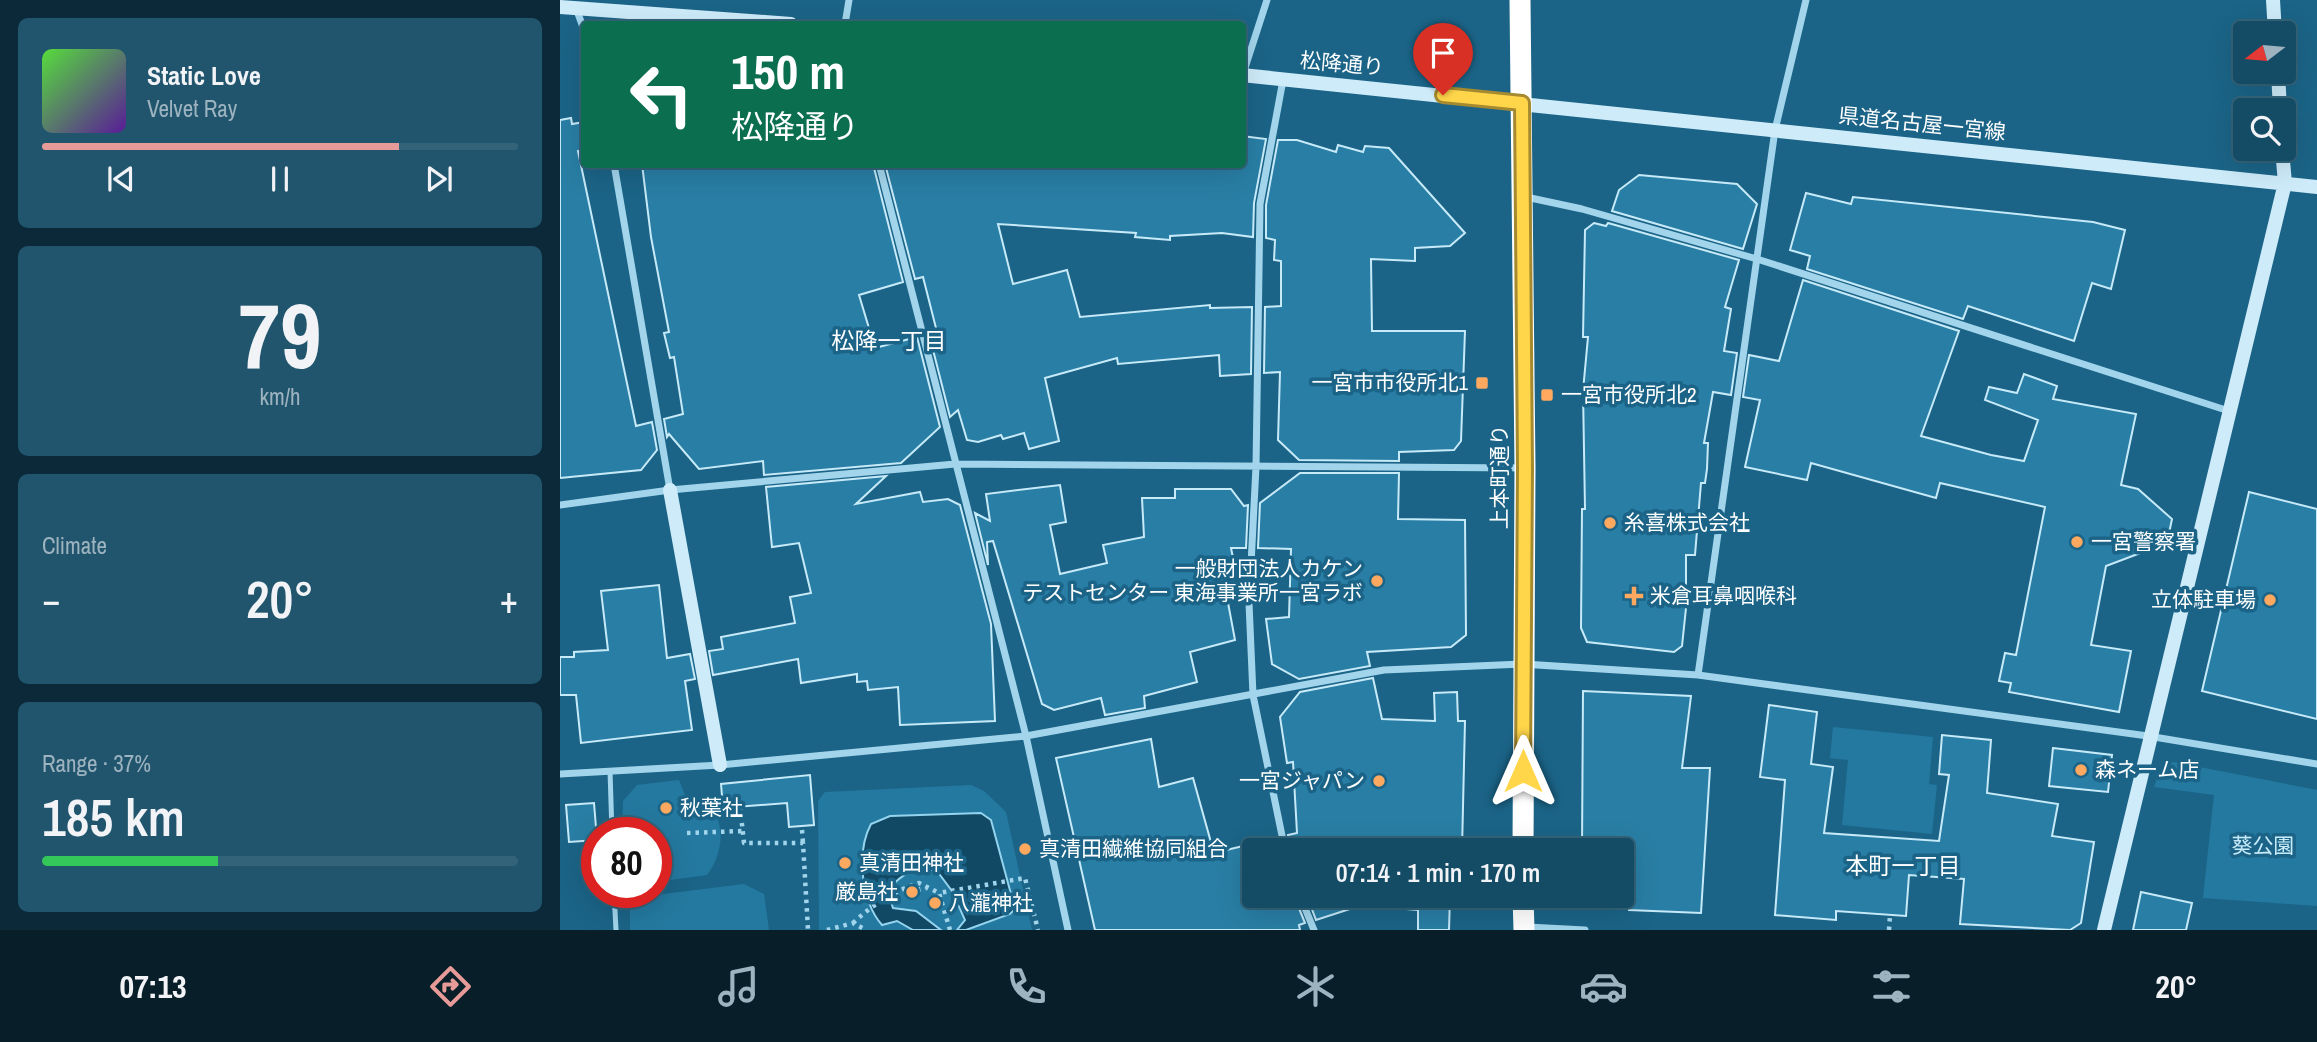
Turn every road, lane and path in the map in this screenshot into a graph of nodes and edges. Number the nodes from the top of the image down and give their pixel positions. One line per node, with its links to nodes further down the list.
1 (849, 0): 10 (street)
2 (1267, 0): 12 (street)
3 (1520, 0): 15 (highway, 上本町通り)
4 (1806, 0): 16 (street)
5 (2273, 0): 11 (street)
6 (575, 3): 7 (street); 8 (street); 9 (street)
7 (560, 7)
8 (581, 21)
9 (760, 21)
10 (846, 21)
11 (2274, 21)
12 (1246, 66)
13 (1246, 75): 14 (street, 松降通り)
14 (1283, 80): 15 (street, 松降通り); 26 (street)
15 (1522, 103): 16 (street, 県道名古屋一宮線); 22 (highway, 上本町通り)
16 (1775, 130): 20 (street, 県道名古屋一宮線); 23 (street)
17 (2284, 161): 20 (street)
18 (615, 168): 28 (street)
19 (880, 168): 25 (street)
20 (2285, 183): 21 (street, 県道名古屋一宮線); 24 (street)
21 (2317, 187)
22 (1523, 197): 23 (street); 27 (highway, 上本町通り)
23 (1757, 259): 24 (street); 31 (street)
24 (2228, 411): 34 (street)
25 (955, 464): 26 (street); 28 (street); 33 (street)
26 (1256, 467): 27 (street); 32 (street)
27 (1525, 468): 30 (highway, 上本町通り)
28 (670, 489): 29 (street); 36 (street)
29 (560, 505)
30 (1522, 664): 31 (street); 32 (street); 45 (highway, 上本町通り)
31 (1698, 675): 34 (street)
32 (1254, 695): 33 (street); 44 (street)
33 (1026, 736): 36 (street); 62 (street)
34 (2148, 736): 35 (street); 66 (street)
35 (2317, 764)
36 (720, 765): 37 (street)
37 (610, 771): 38 (street); 40 (lane)
38 (560, 775)
39 (740, 806): 42 (path)
40 (611, 817)
41 (802, 830): 46 (path)
42 (743, 831): 43 (path); 46 (path)
43 (687, 833)
44 (1283, 838)
45 (1523, 838)
46 (803, 843): 57 (path)
47 (927, 887): 48 (path); 49 (path); 54 (path)
48 (917, 890)
49 (939, 893): 60 (path); 61 (path)
50 (615, 908): 56 (lane)
51 (1305, 908): 63 (street)
52 (1523, 908): 55 (highway)
53 (1889, 915): 65 (path)
54 (853, 923): 58 (path); 59 (path)
55 (1524, 929): 64 (street)
56 (616, 930)
57 (808, 930)
58 (827, 930)
59 (866, 930)
60 (950, 930)
61 (1037, 930)
62 (1068, 930)
63 (1314, 930)
64 (1585, 930)
65 (1889, 930)
66 (2104, 930)

